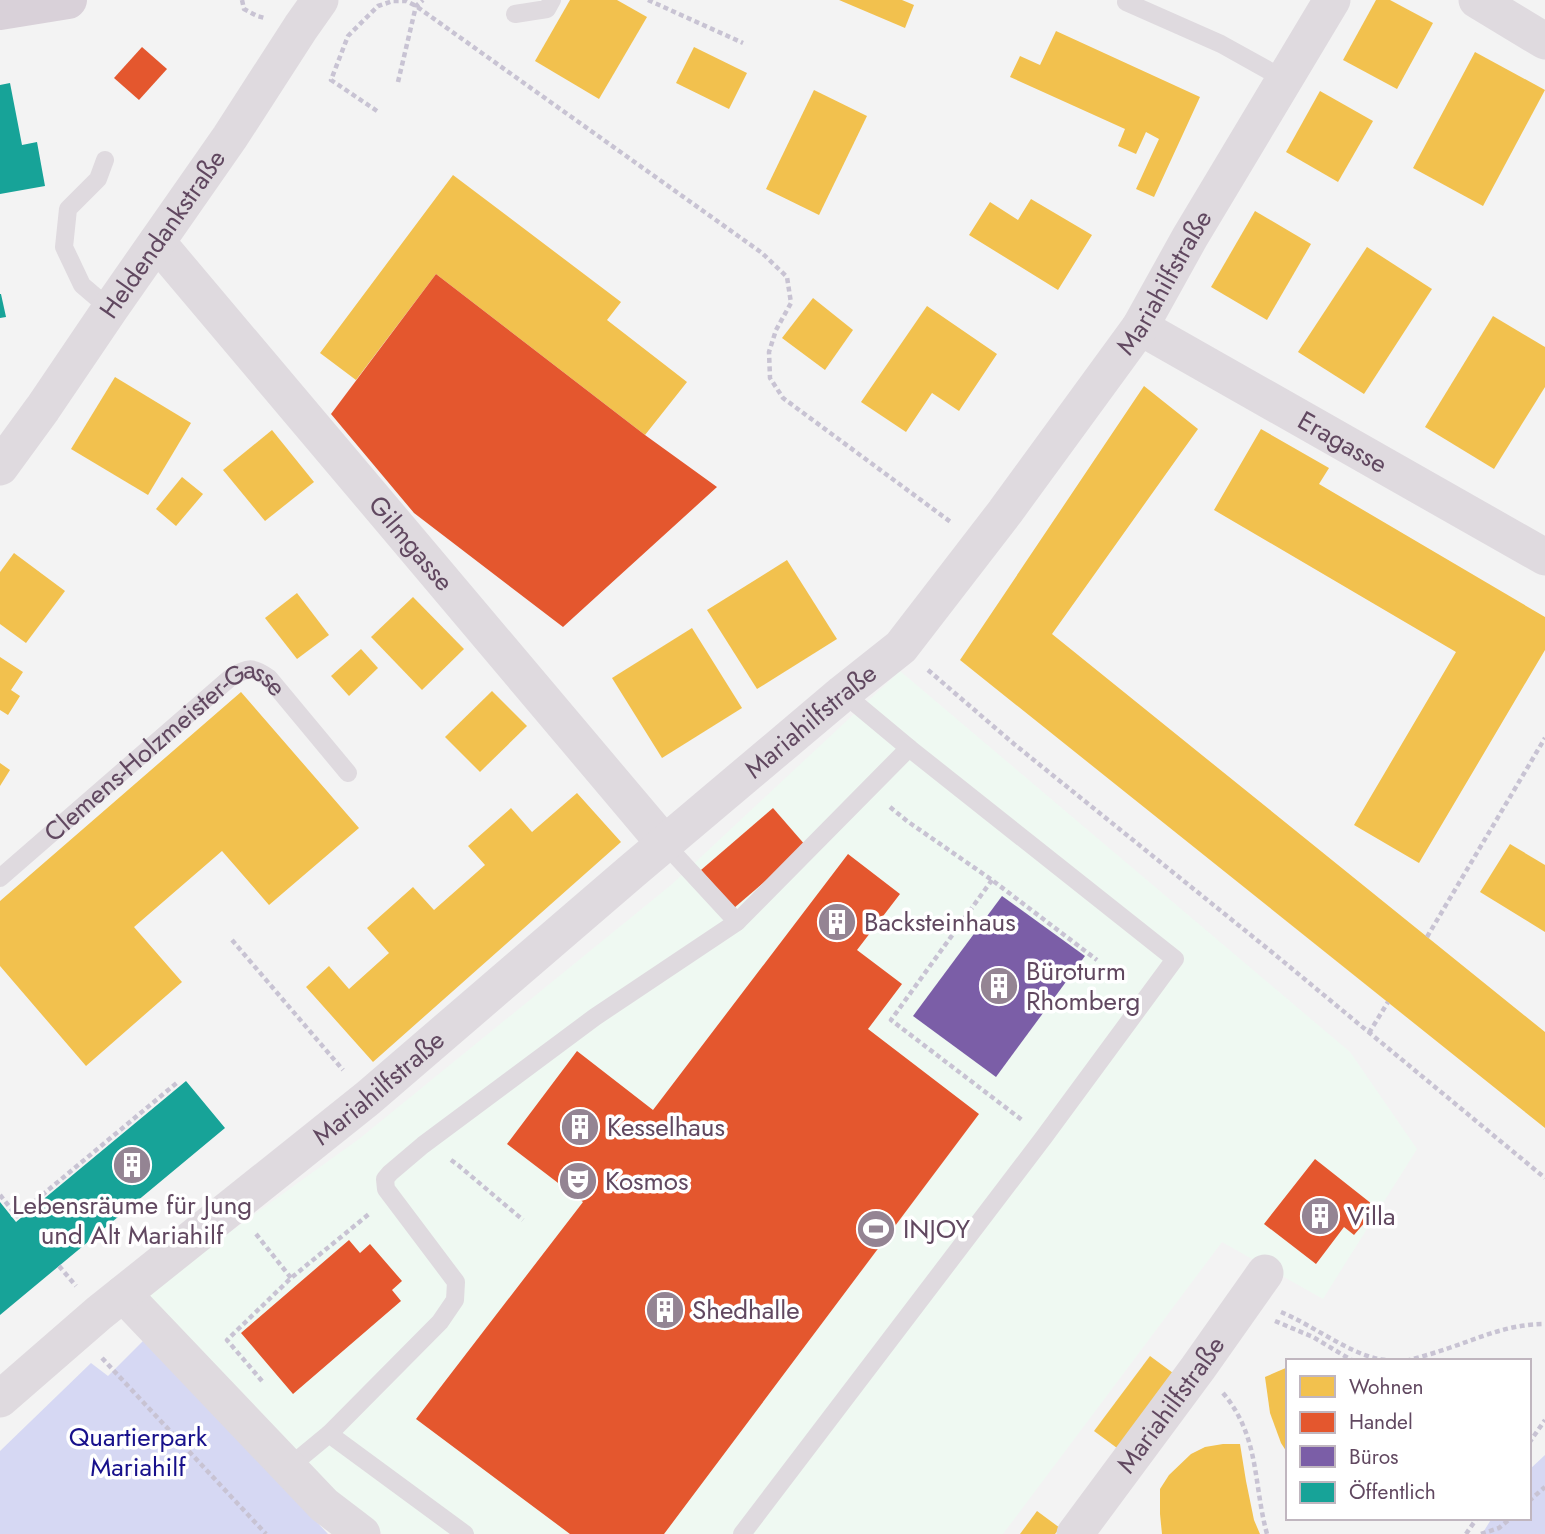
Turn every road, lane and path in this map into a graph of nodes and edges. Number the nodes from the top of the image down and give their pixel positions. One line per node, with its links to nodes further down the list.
1 (68, 0): 11 (main road)
2 (242, 0): 13 (path)
3 (320, 0): 20 (street, Heldendankstraße)
4 (423, 0): 10 (path)
5 (552, 0): 12 (lane)
6 (648, 0): 15 (path)
7 (1332, 0): 16 (street, Mariahilfstraße)
8 (1477, 0): 14 (street)
9 (1126, 2): 16 (lane)
10 (416, 6): 17 (path); 18 (path); 25 (path)
11 (0, 11)
12 (515, 14)
13 (257, 16)
14 (1545, 41)
15 (743, 43)
16 (1284, 79): 22 (street, Mariahilfstraße)
17 (398, 82)
18 (377, 111)
19 (105, 160): 21 (lane)
20 (157, 242): 21 (street, Heldendankstraße); 32 (street, Gilmgasse)
21 (110, 309): 23 (street, Heldendankstraße)
22 (1140, 327): 24 (street, Eragasse); 25 (street, Mariahilfstraße)
23 (0, 467)
24 (1545, 557)
25 (961, 568): 26 (street, Mariahilfstraße)
26 (901, 647): 27 (street, Mariahilfstraße); 39 (path)
27 (844, 693): 29 (lane); 32 (street, Mariahilfstraße)
28 (1545, 738): 36 (path)
29 (909, 748): 31 (lane); 41 (lane)
30 (348, 773): 33 (lane, Clemens-Holzmeister-Gasse)
31 (867, 789): 34 (path); 35 (lane)
32 (665, 844): 35 (lane); 45 (street, Mariahilfstraße)
33 (0, 878)
34 (992, 880): 37 (path); 41 (path)
35 (737, 922): 44 (lane)
36 (1427, 937)
37 (1097, 960)
38 (1388, 1002): 39 (path)
39 (1369, 1033): 42 (path)
40 (178, 1081): 43 (path)
41 (1044, 1137): 67 (lane)
42 (1545, 1178)
43 (0, 1195)
44 (391, 1196): 46 (path); 58 (lane)
45 (234, 1206): 46 (path); 48 (street, Mariahilfstraße)
46 (291, 1279): 55 (path)
47 (1257, 1285): 51 (path); 52 (path); 54 (street, Mariahilfstraße)
48 (123, 1294): 50 (street, Mariahilfstraße); 60 (street)
49 (1545, 1324): 53 (path)
50 (77, 1332): 56 (street, Mariahilfstraße); 64 (path)
51 (1350, 1359)
52 (1378, 1359)
53 (1413, 1359)
54 (1198, 1368): 68 (street, Mariahilfstraße); 69 (path)
55 (264, 1384)
56 (1, 1397)
57 (1545, 1420): 59 (path)
58 (329, 1434): 60 (lane); 66 (lane)
59 (1531, 1440)
60 (289, 1467): 65 (street)
61 (1545, 1487): 62 (path)
62 (1531, 1500)
63 (1509, 1520): 70 (path)
64 (266, 1534)
65 (362, 1534)
66 (464, 1534)
67 (742, 1534)
68 (1075, 1534)
69 (1266, 1534)
70 (1481, 1534)

